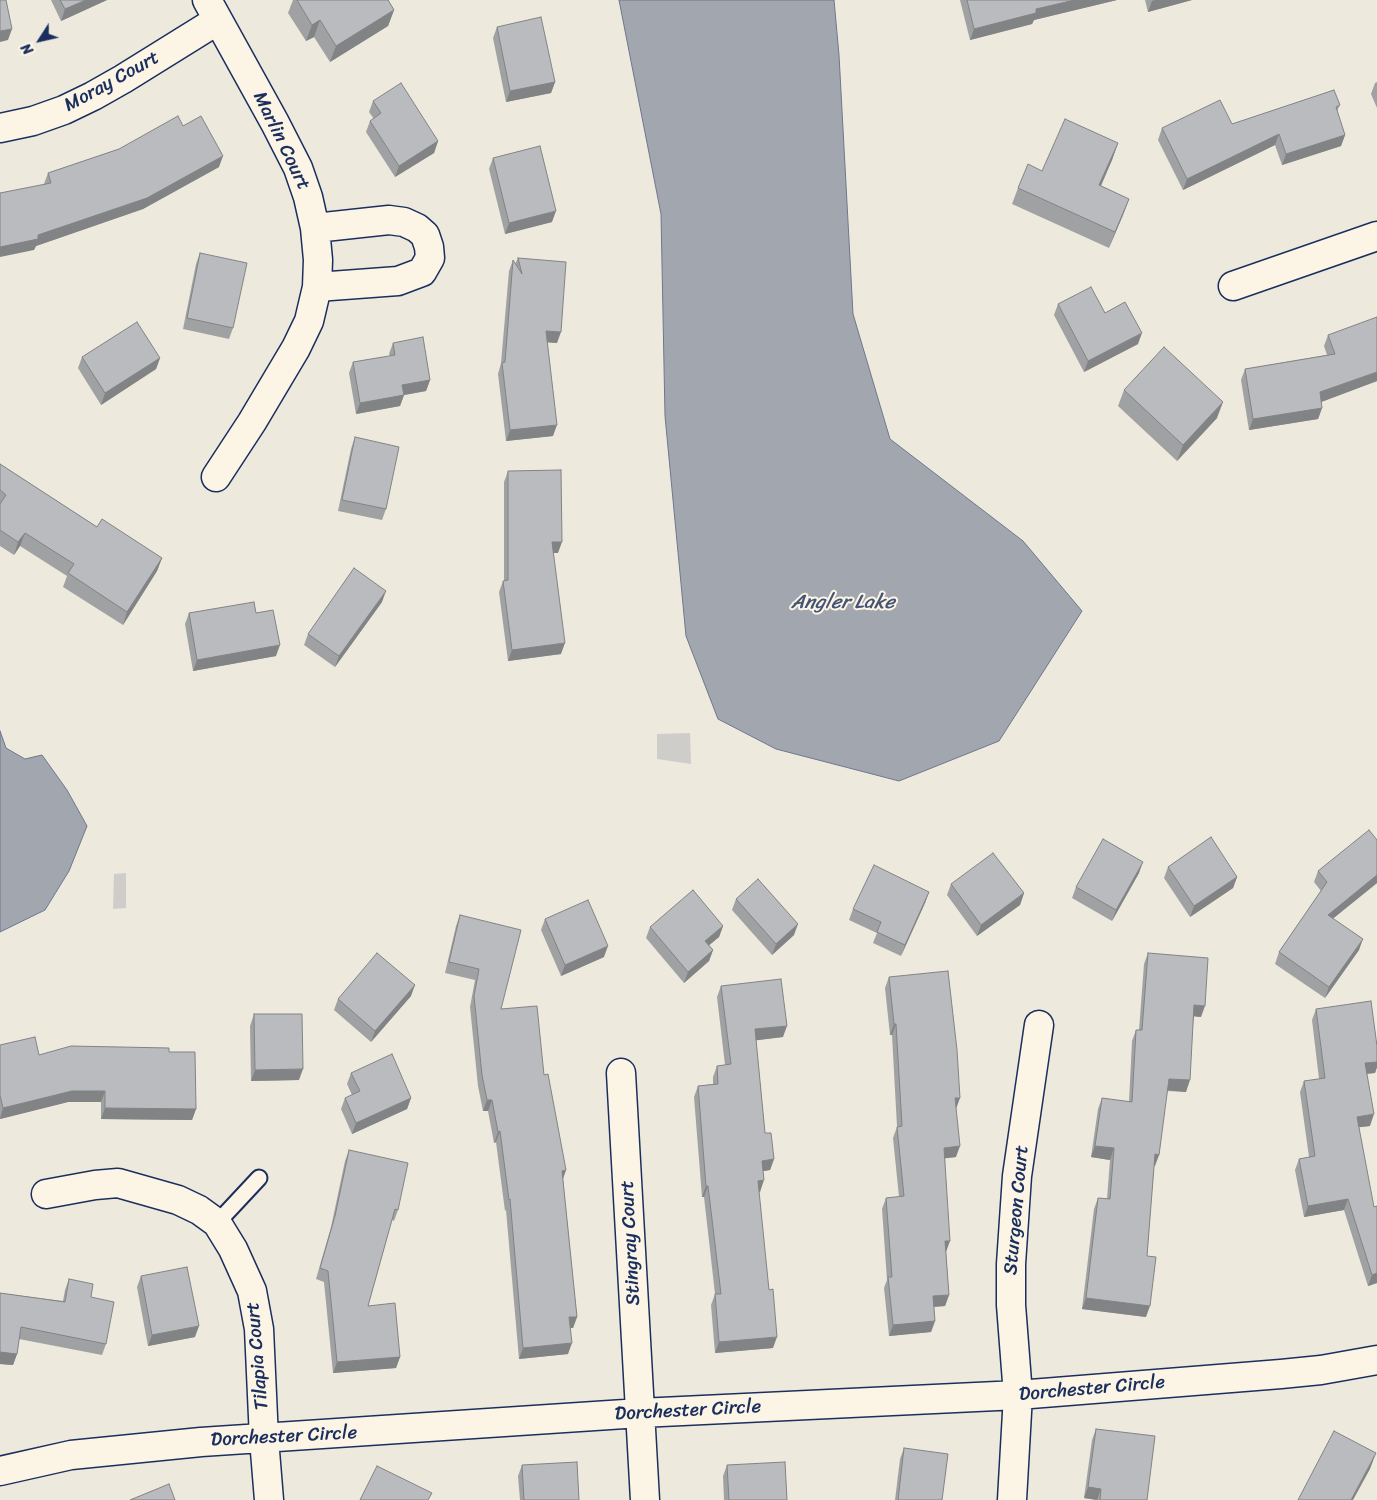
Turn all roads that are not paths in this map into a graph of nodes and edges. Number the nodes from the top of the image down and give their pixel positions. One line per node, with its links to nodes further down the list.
1 (212, 10): 2 (street, Moray Court); 3 (street, Marlin Court)
2 (0, 128)
3 (315, 228): 6 (street, Marlin Court); 6 (street)
4 (1377, 236): 5 (street)
5 (1233, 286)
6 (317, 287): 7 (street, Marlin Court)
7 (216, 477)
8 (1039, 1025): 14 (street, Sturgeon Court)
9 (621, 1073): 15 (street, Stingray Court)
10 (259, 1178): 12 (lane)
11 (46, 1194): 12 (street, Tilapia Court)
12 (217, 1223): 16 (street, Tilapia Court)
13 (1377, 1360): 14 (street, Dorchester Circle)
14 (1018, 1395): 15 (street, Dorchester Circle); 20 (street, Sturgeon Court)
15 (640, 1413): 16 (street, Dorchester Circle); 19 (street, Stingray Court)
16 (264, 1439): 17 (street, Dorchester Circle); 18 (street, Tilapia Court)
17 (0, 1471)
18 (269, 1500)
19 (646, 1500)
20 (1012, 1500)

